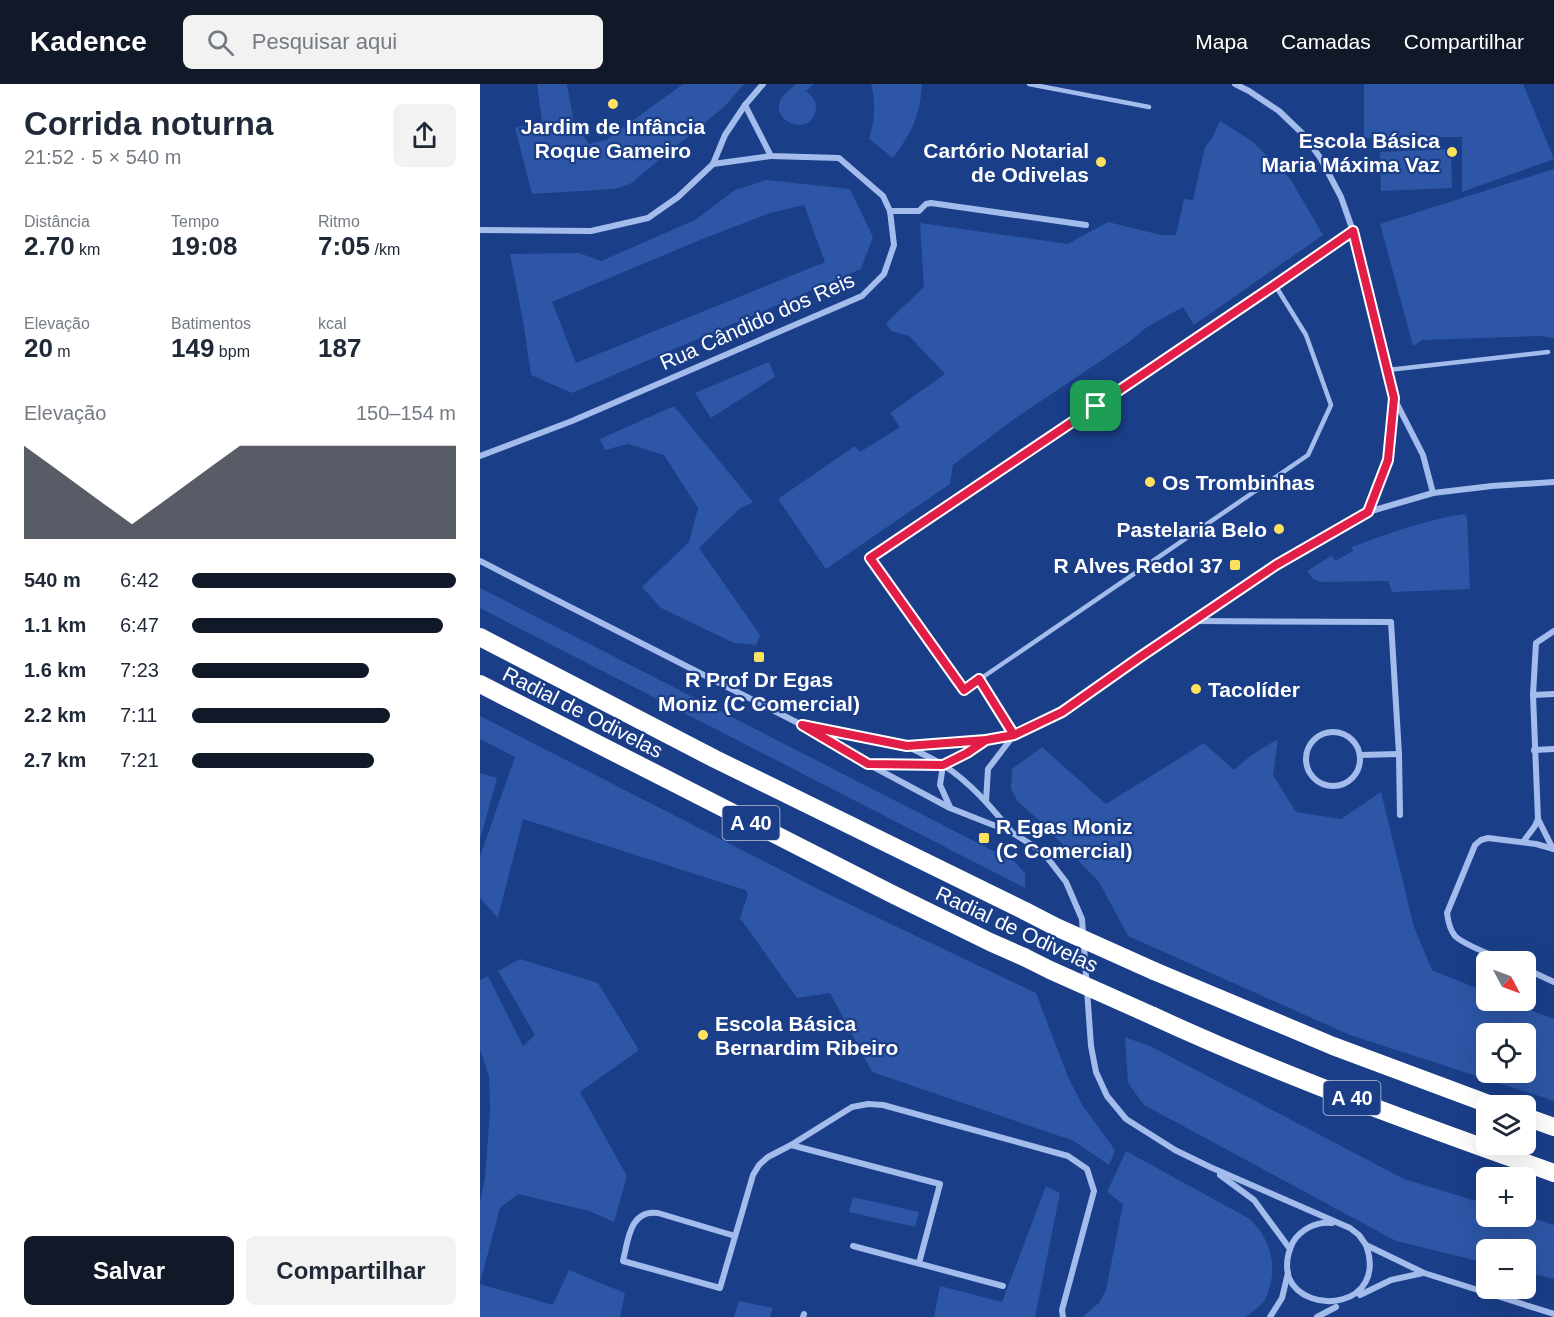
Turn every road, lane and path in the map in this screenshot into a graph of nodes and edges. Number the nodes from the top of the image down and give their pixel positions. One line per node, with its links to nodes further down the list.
1 (763, 84): 4 (street)
2 (1029, 84): 5 (lane)
3 (1235, 84): 11 (street)
4 (745, 105): 6 (street); 7 (street)
5 (1149, 107)
6 (771, 156): 7 (street, Rua Cândido dos Reis); 8 (street, Rua Cândido dos Reis)
7 (713, 164): 10 (street)
8 (890, 211): 9 (street); 16 (street, Rua Cândido dos Reis)
9 (1086, 225)
10 (480, 230)
11 (1353, 231): 12 (street); 14 (street)
12 (1275, 285): 20 (street); 25 (lane)
13 (1548, 352): 14 (lane)
14 (1388, 370): 15 (street)
15 (1394, 398): 18 (street); 19 (street)
16 (480, 456)
17 (1554, 482): 18 (street)
18 (1433, 493): 19 (street)
19 (1368, 512): 22 (street)
20 (870, 558): 25 (lane)
21 (480, 561): 29 (street)
22 (1194, 621): 30 (street); 35 (street)
23 (1554, 631): 28 (street)
24 (480, 637): 49 (highway, Radial de Odivelas / A 40, bridge)
25 (979, 679): 30 (lane)
26 (480, 684): 54 (highway, Radial de Odivelas / A 40, bridge)
27 (1554, 694): 28 (street)
28 (1533, 696): 34 (street)
29 (802, 725): 32 (street); 37 (street)
30 (1014, 735): 31 (street); 39 (street)
31 (986, 740): 32 (street); 38 (street)
32 (907, 746): 38 (street)
33 (1554, 749): 34 (street)
34 (1534, 750): 42 (street)
35 (1399, 754): 36 (street); 41 (street)
36 (1360, 755): 36 (street)
37 (868, 764): 38 (street); 40 (street)
38 (943, 765): 39 (street); 40 (street)
39 (986, 801): 43 (street)
40 (950, 808): 43 (street)
41 (1400, 815)
42 (1538, 819): 44 (street); 45 (street)
43 (1011, 831): 53 (street)
44 (1523, 842): 45 (street); 46 (street)
45 (1554, 849)
46 (1484, 951)
47 (1536, 974): 48 (street)
48 (1554, 982)
49 (1476, 1099)
50 (1536, 1121): 51 (highway)
51 (1554, 1127)
52 (791, 1145): 56 (street); 60 (street); 67 (street)
53 (1210, 1167): 55 (street); 59 (street)
54 (1554, 1173)
55 (1339, 1224): 57 (street); 59 (street)
56 (735, 1236): 56 (street)
57 (1366, 1245): 62 (street); 64 (street)
58 (853, 1246): 60 (street)
59 (1290, 1249): 61 (street)
60 (919, 1263): 63 (street)
61 (1288, 1273): 65 (street); 68 (street)
62 (1424, 1273): 64 (street); 66 (street)
63 (1003, 1286)
64 (1353, 1299): 65 (street)
65 (1342, 1304): 69 (street)
66 (1554, 1314)
67 (1063, 1317)
68 (1270, 1317)
69 (1317, 1317)

